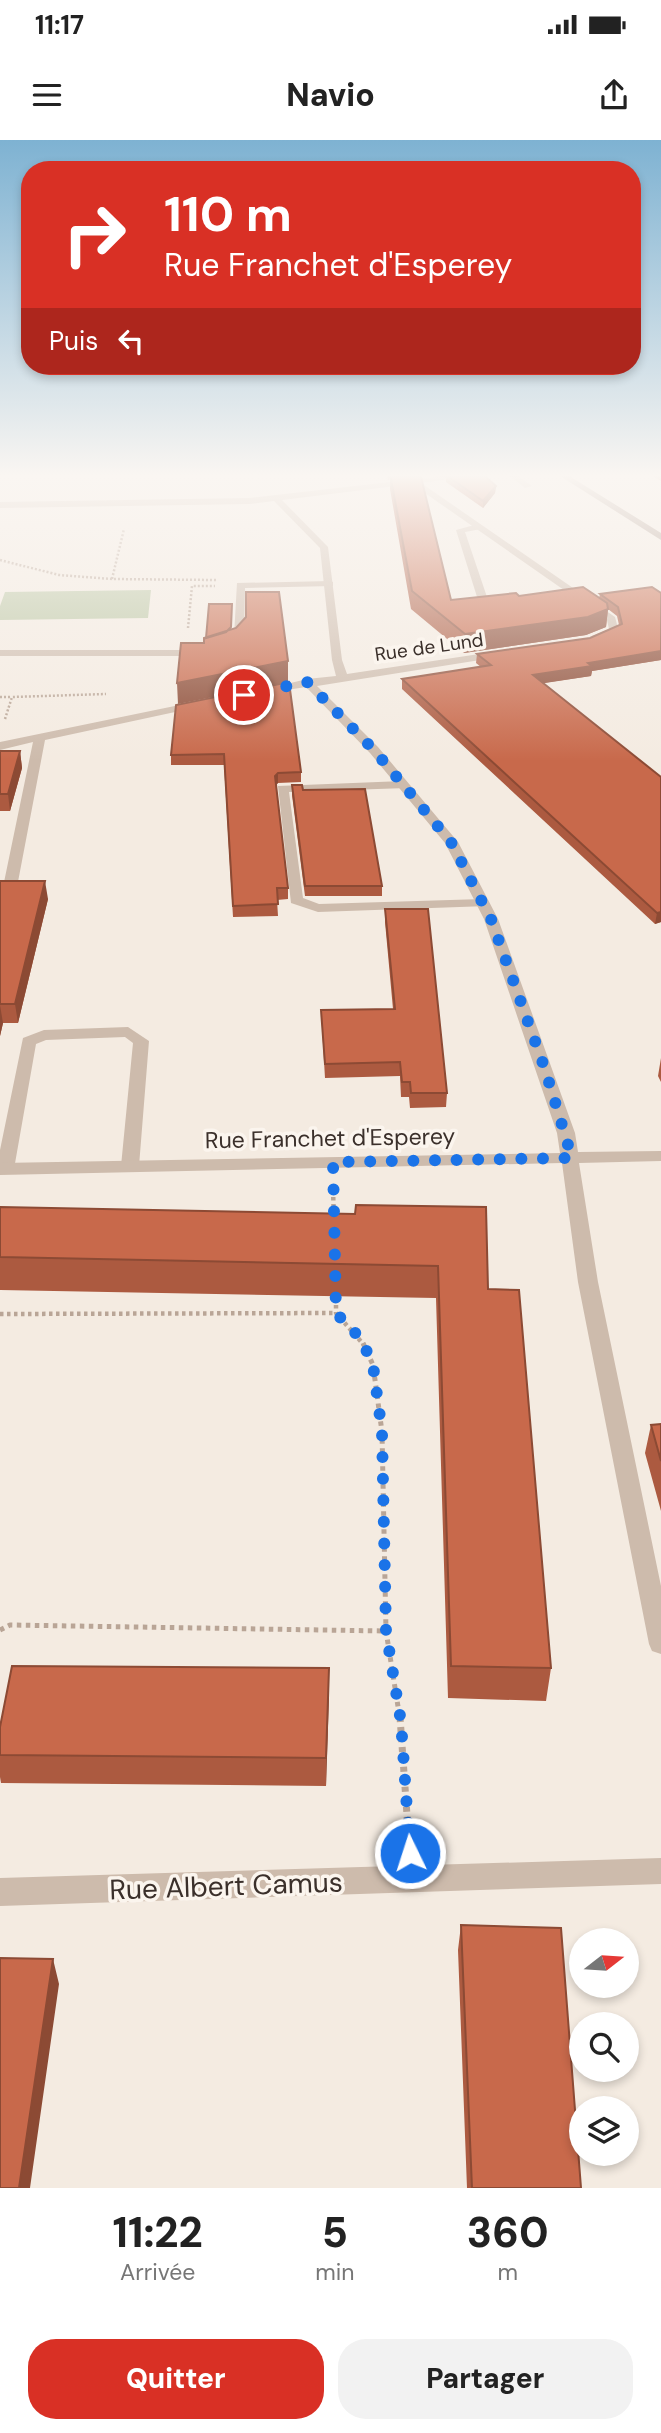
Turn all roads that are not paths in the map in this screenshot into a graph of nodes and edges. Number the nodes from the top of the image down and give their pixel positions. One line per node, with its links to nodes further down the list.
1 (328, 570): 4 (street)
2 (473, 570): 5 (street)
3 (540, 570): 6 (street)
4 (330, 584): 8 (street); 9 (street)
5 (483, 600)
6 (589, 640)
7 (510, 652): 9 (street, Rue de Lund)
8 (0, 653)
9 (342, 677): 10 (street, Rue de Lund)
10 (307, 682): 11 (street, Rue de Lund); 15 (street)
11 (259, 692)
12 (210, 702): 13 (street)
13 (40, 738): 14 (street); 16 (street)
14 (0, 746)
15 (403, 785): 17 (street); 17 (street)
16 (10, 887)
17 (483, 904): 19 (street)
18 (661, 1156): 19 (street, Rue Franchet d'Esperey)
19 (572, 1158): 20 (street, Rue Franchet d'Esperey); 22 (street)
20 (130, 1166): 21 (street, Rue Franchet d'Esperey); 21 (street)
21 (3, 1169)
22 (661, 1644)
23 (661, 1871): 24 (street, Rue Albert Camus)
24 (0, 1892)

